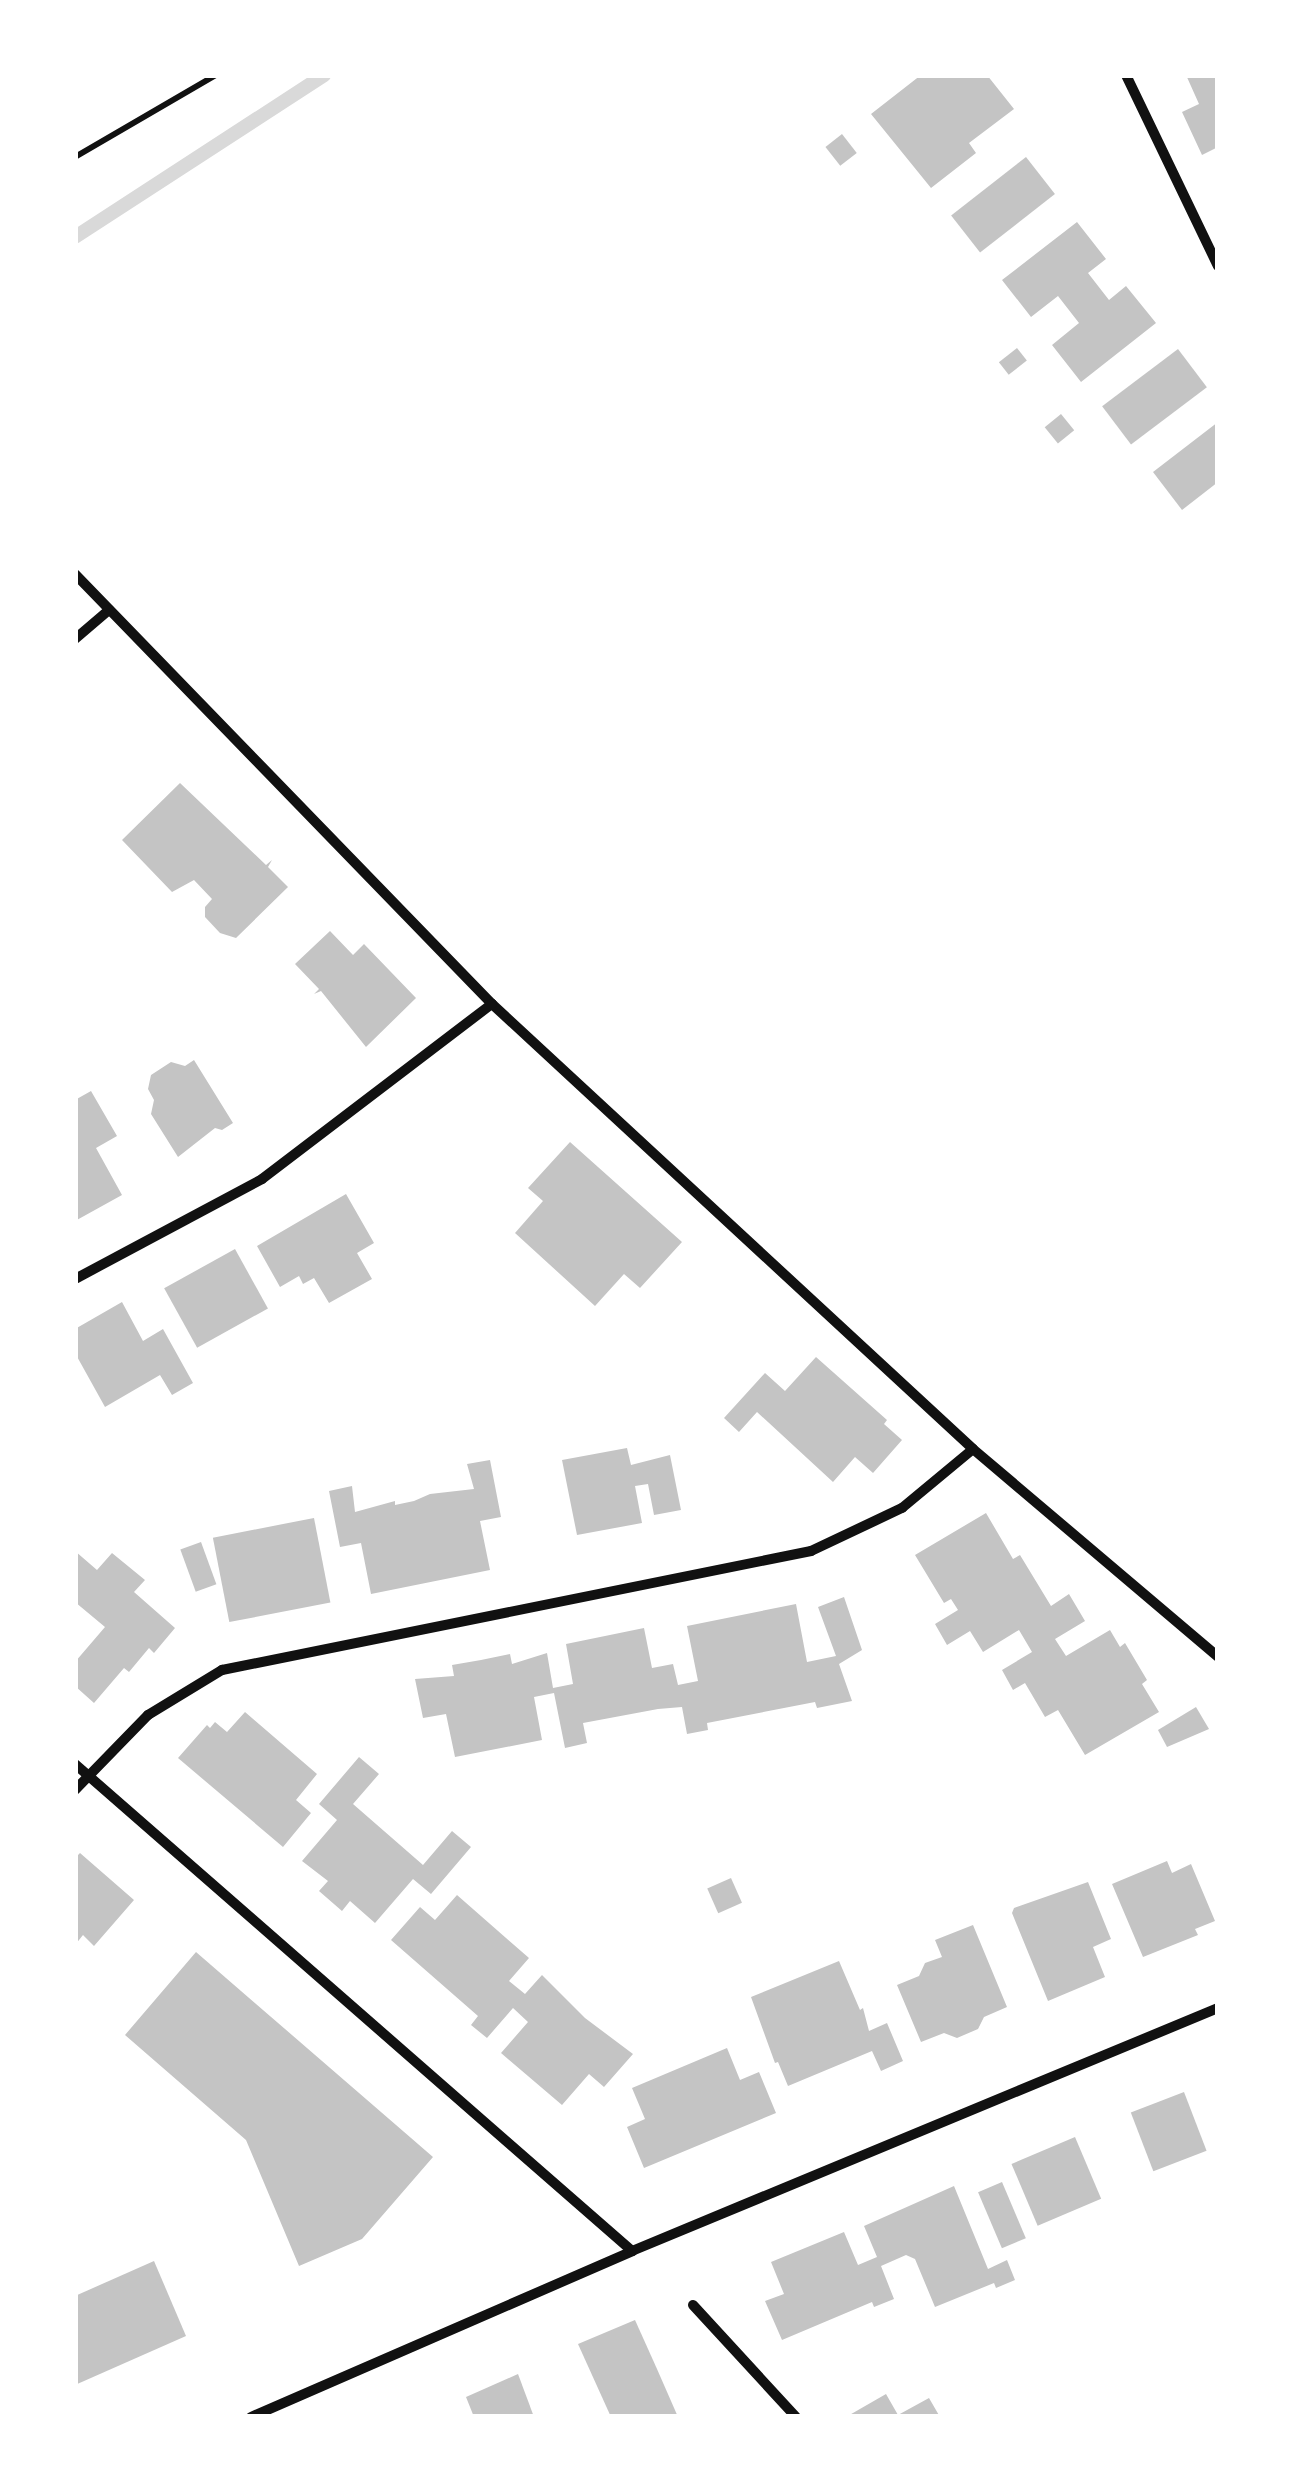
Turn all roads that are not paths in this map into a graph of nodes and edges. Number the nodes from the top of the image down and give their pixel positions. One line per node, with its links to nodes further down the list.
1 (1126, 75): 2 (street)
2 (1218, 266)
3 (75, 574): 4 (street)
4 (109, 610): 5 (street); 6 (street)
5 (75, 640)
6 (492, 1004): 7 (street); 8 (street)
7 (75, 1279)
8 (973, 1448): 9 (street); 11 (street)
9 (1218, 1656)
10 (75, 1764): 11 (street)
11 (88, 1775): 12 (street); 14 (street)
12 (75, 1790)
13 (1218, 2008): 14 (street)
14 (632, 2251): 16 (street)
15 (693, 2304): 17 (street)
16 (251, 2417)
17 (796, 2417)

